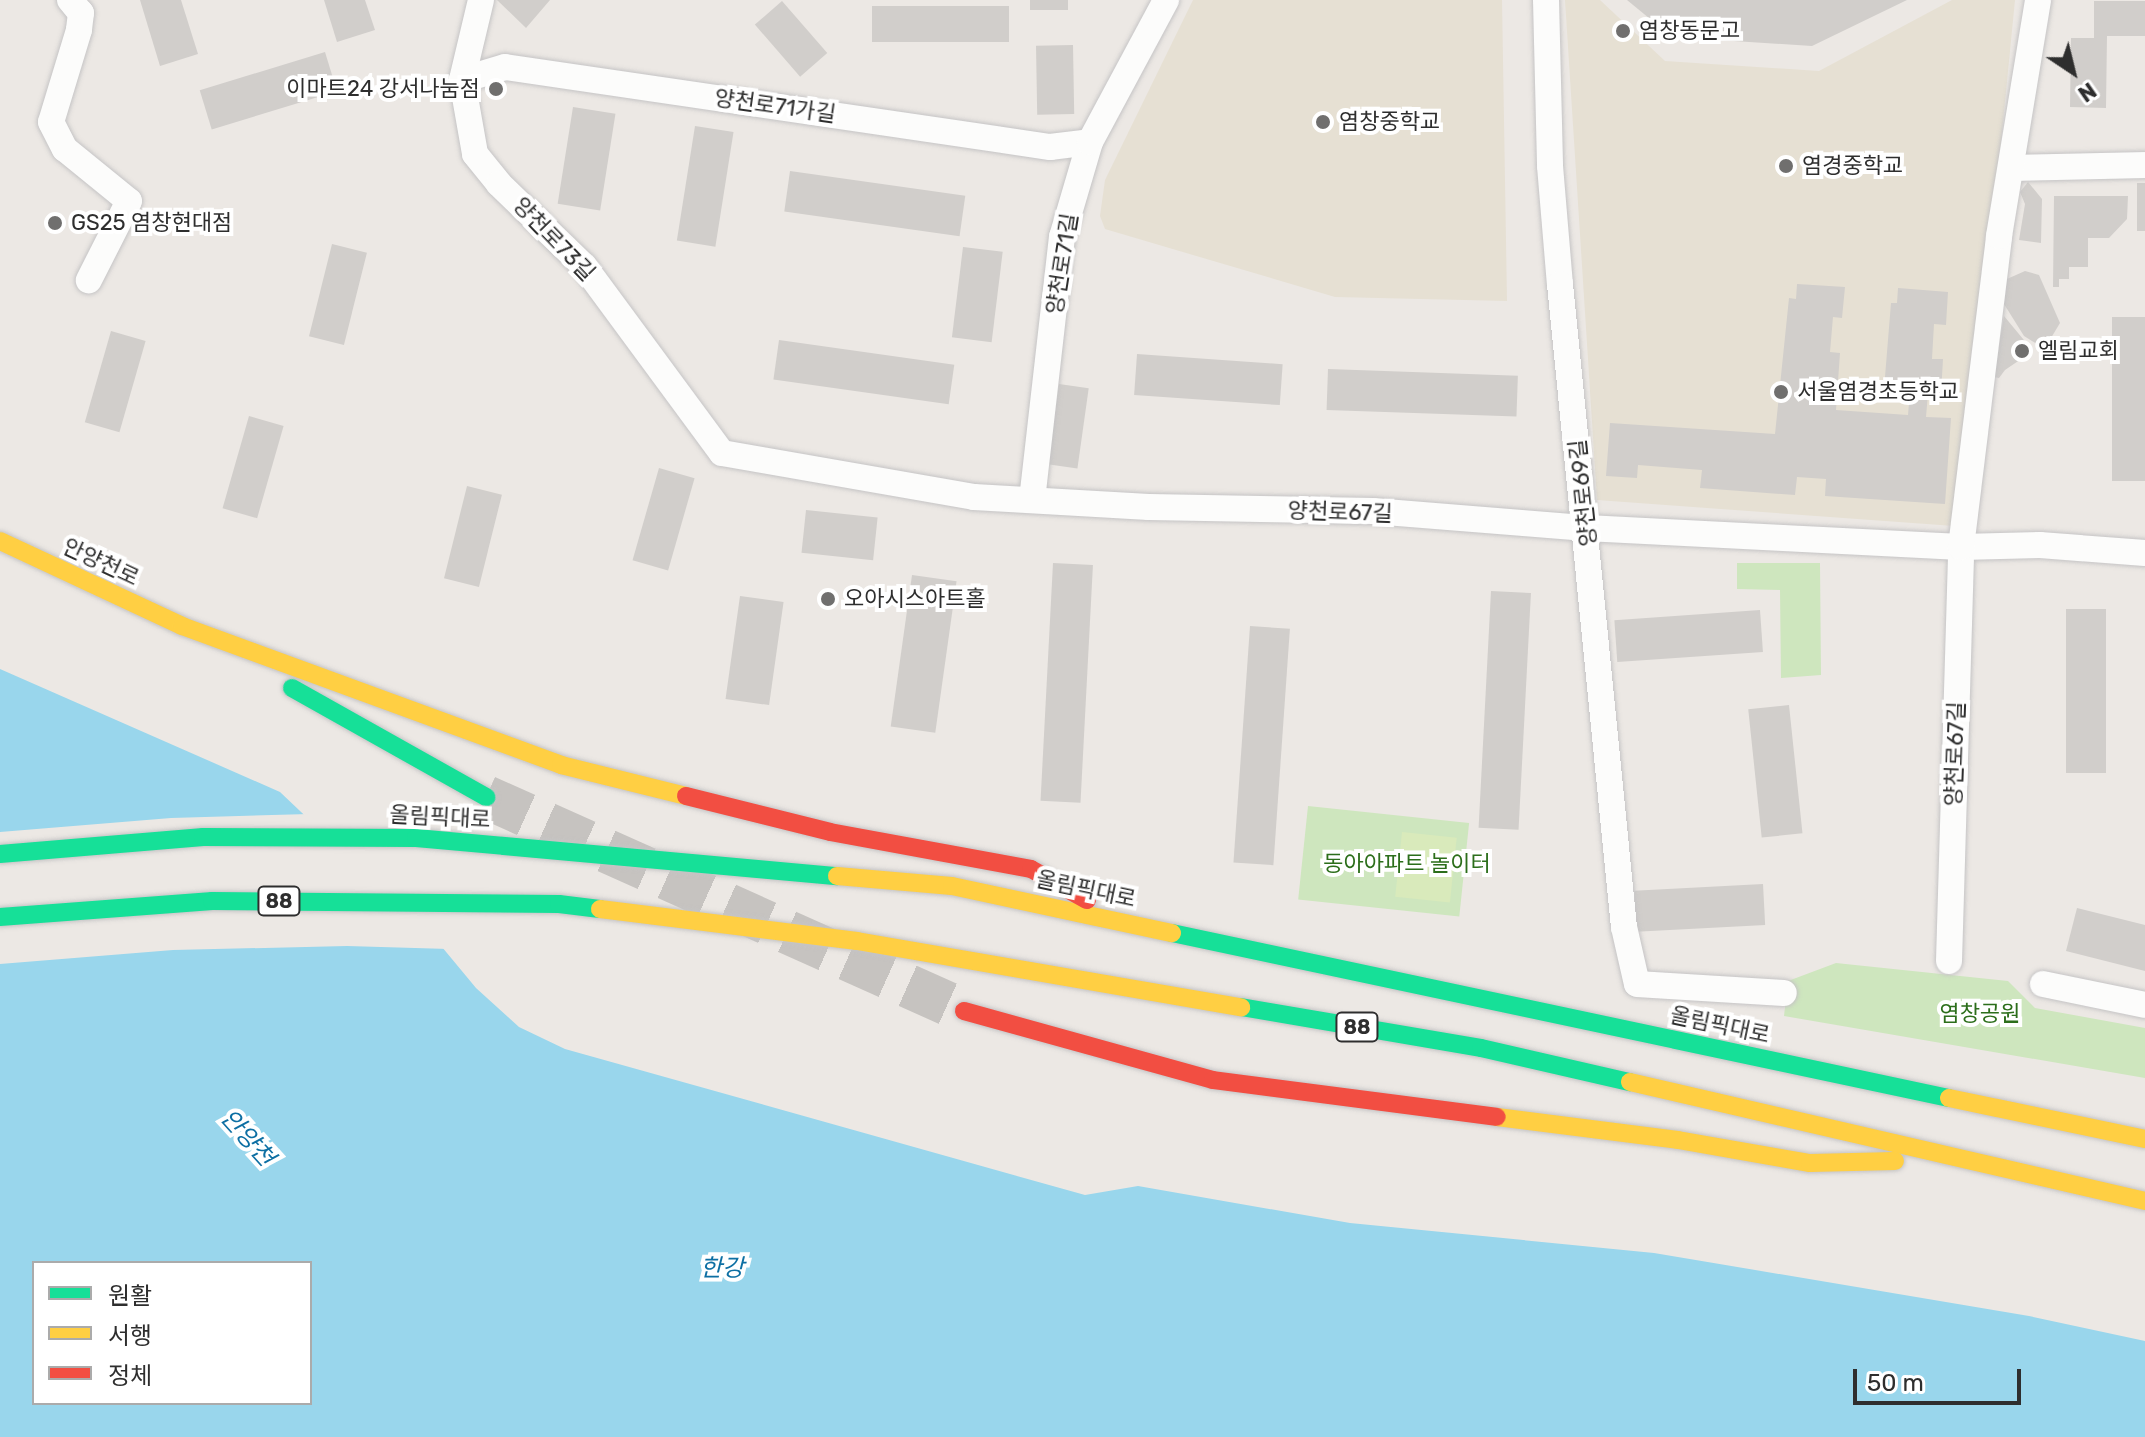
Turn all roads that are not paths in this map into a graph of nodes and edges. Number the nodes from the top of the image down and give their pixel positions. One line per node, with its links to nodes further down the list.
1 (70, 0): 10 (street)
2 (481, 0): 6 (street, 양천로73길)
3 (1166, 0): 7 (street, 양천로71길)
4 (1546, 0): 13 (street, 양천로69길)
5 (2038, 0): 9 (street, 양천로67길)
6 (462, 80): 7 (street, 양천로71가길); 11 (street, 양천로73길)
7 (1090, 142): 12 (street, 양천로71길)
8 (2145, 165): 9 (street)
9 (2012, 168): 15 (street, 양천로67길)
10 (89, 280)
11 (722, 453): 12 (street, 양천로67길)
12 (1032, 500): 13 (street, 양천로67길)
13 (1586, 528): 15 (street, 양천로67길); 24 (street, 양천로69길)
14 (0, 541): 17 (main road, 안양천로)
15 (1961, 547): 16 (street, 양천로67길); 22 (street, 양천로67길)
16 (2145, 553)
17 (182, 626): 18 (main road); 21 (main road)
18 (486, 797)
19 (0, 854): 21 (main road, 올림픽대로)
20 (0, 917): 28 (main road, 88)
21 (1128, 922): 27 (main road, 올림픽대로)
22 (1949, 961)
23 (2043, 984): 25 (street)
24 (1784, 993)
25 (2145, 1005)
26 (964, 1011): 28 (main road)
27 (2145, 1139)
28 (1960, 1160): 29 (main road, 88)
29 (2145, 1201)

